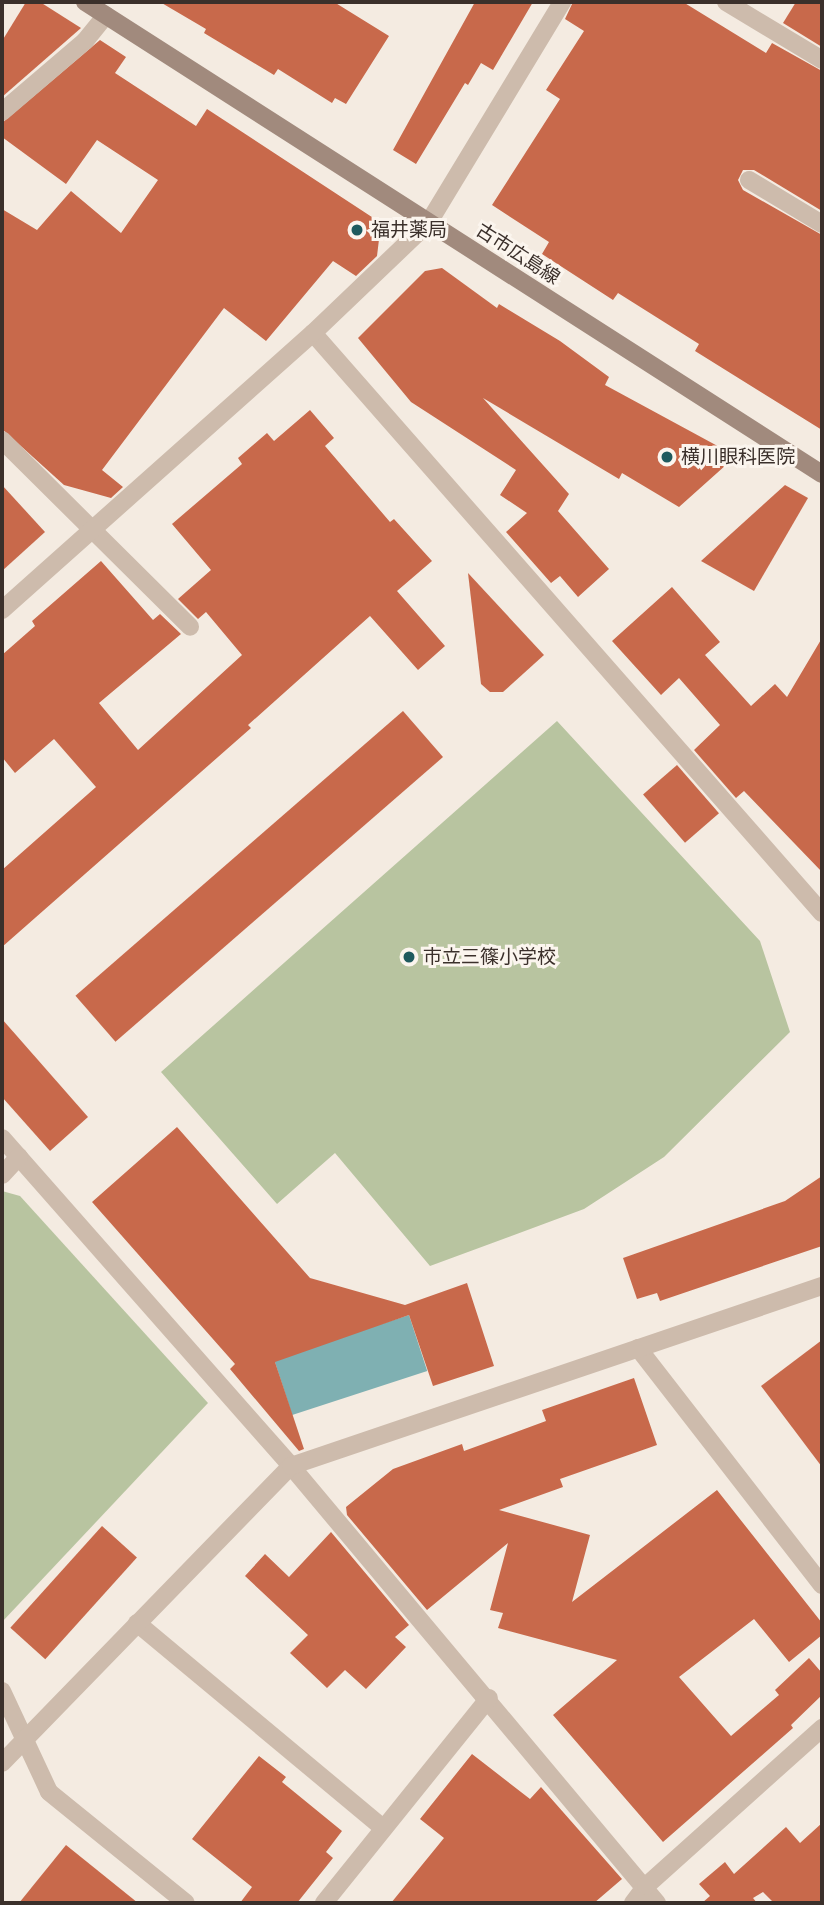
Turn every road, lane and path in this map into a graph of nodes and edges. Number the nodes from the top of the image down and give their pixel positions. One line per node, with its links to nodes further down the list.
1 (85, 2): 4 (main road, 古市広島線)
2 (562, 2): 8 (street)
3 (726, 2): 5 (street)
4 (106, 15): 6 (street); 8 (main road, 古市広島線)
5 (822, 60)
6 (2, 112)
7 (749, 180): 9 (street)
8 (429, 222): 10 (street); 12 (main road, 古市広島線)
9 (822, 224)
10 (313, 333): 13 (street); 16 (street)
11 (2, 440): 13 (street)
12 (822, 474)
13 (93, 529): 14 (street); 15 (street)
14 (2, 610)
15 (190, 627)
16 (822, 913)
17 (2, 1138): 18 (street)
18 (19, 1157): 19 (street); 22 (street)
19 (2, 1175)
20 (822, 1286): 21 (street)
21 (638, 1348): 22 (street); 23 (street)
22 (291, 1466): 24 (street); 26 (street)
23 (822, 1585)
24 (136, 1623): 28 (street); 30 (street)
25 (2, 1690): 28 (street)
26 (489, 1698): 30 (street); 31 (street)
27 (822, 1728): 31 (street)
28 (25, 1739): 29 (street); 32 (street)
29 (2, 1763)
30 (383, 1828): 33 (street)
31 (646, 1886): 34 (street); 35 (street)
32 (186, 1903)
33 (324, 1903)
34 (633, 1903)
35 (657, 1903)

